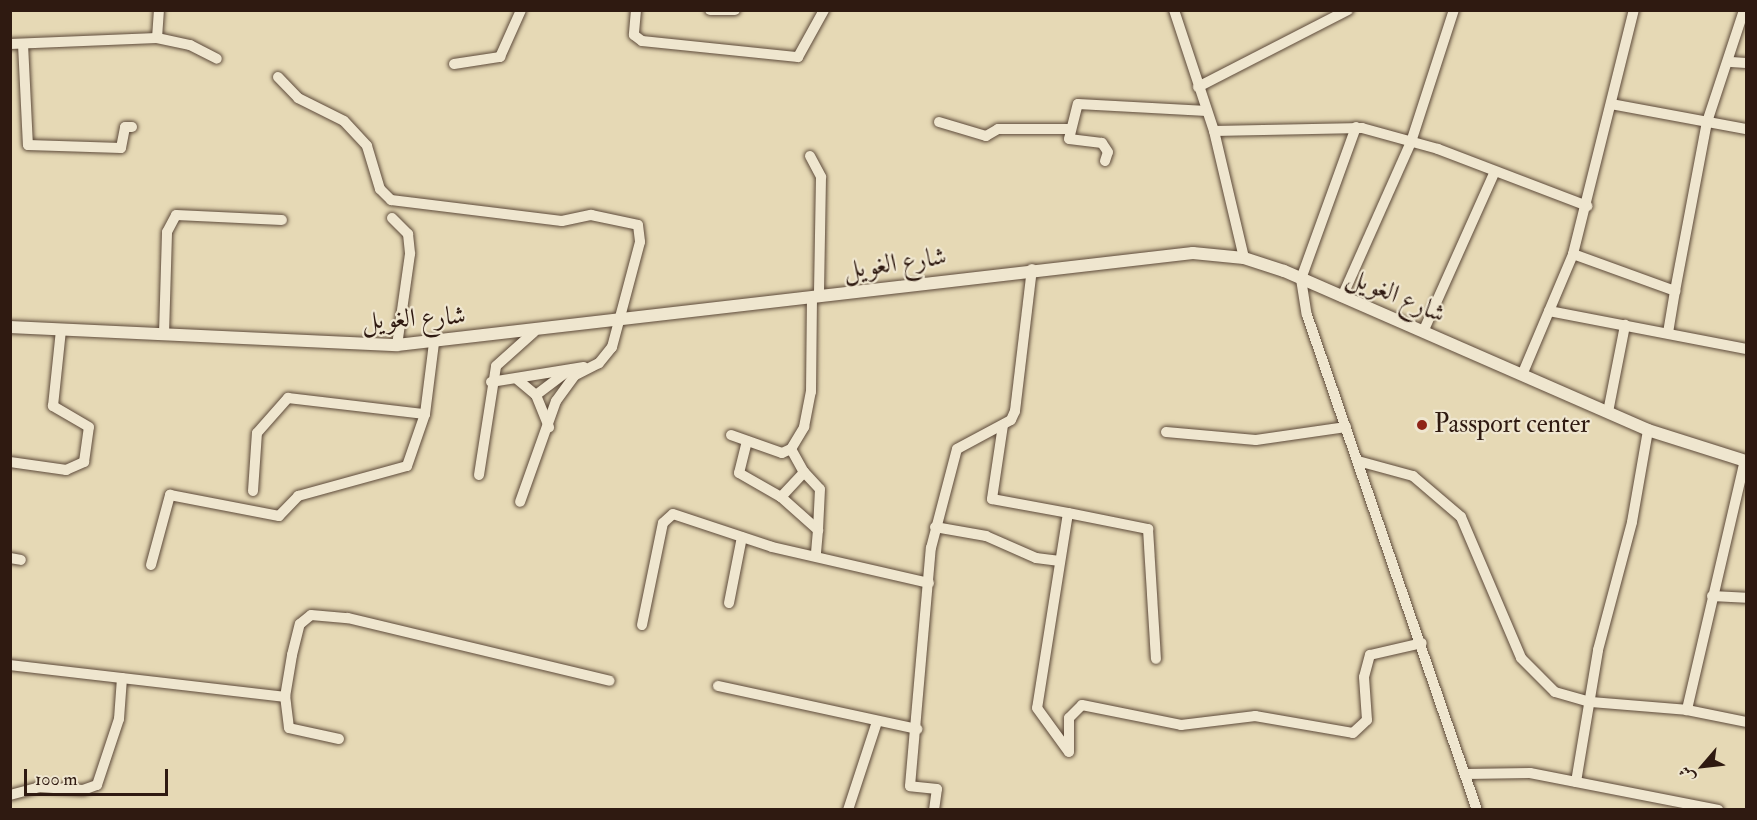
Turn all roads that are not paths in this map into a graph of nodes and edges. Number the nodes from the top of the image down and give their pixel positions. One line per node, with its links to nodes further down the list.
1 (159, 10): 12 (street)
2 (520, 10): 18 (street)
3 (636, 10): 6 (street)
4 (710, 10): 5 (street)
5 (735, 10)
6 (824, 10)
7 (1174, 10): 20 (street)
8 (1348, 10): 20 (street)
9 (1454, 10): 30 (street)
10 (1634, 10): 21 (street)
11 (1744, 10): 16 (street)
12 (157, 38): 14 (street); 15 (street)
13 (10, 44): 14 (street)
14 (23, 44): 25 (street)
15 (217, 59)
16 (1731, 62): 17 (street); 24 (street)
17 (1746, 63)
18 (454, 64)
19 (278, 77): 45 (street)
20 (1198, 87): 22 (street)
21 (1611, 104): 24 (street); 34 (street)
22 (1207, 111): 27 (street); 29 (street)
23 (939, 122): 27 (street)
24 (1707, 122): 28 (street); 41 (street)
25 (132, 127)
26 (1356, 128): 29 (street); 30 (street); 40 (street)
27 (1068, 129): 32 (street)
28 (1746, 129)
29 (1214, 131): 38 (street)
30 (1411, 142): 33 (street); 43 (street)
31 (810, 156): 42 (street)
32 (1105, 161)
33 (1494, 173): 34 (street); 50 (street)
34 (1587, 206): 37 (street)
35 (392, 218): 54 (street)
36 (282, 220): 52 (street)
37 (1573, 254): 41 (street); 44 (street)
38 (1244, 258): 39 (street, شارع الغويل); 40 (street, شارع الغويل)
39 (1032, 269): 42 (street, شارع الغويل); 64 (street)
40 (1300, 279): 43 (street, شارع الغويل); 66 (street)
41 (1675, 291): 51 (street)
42 (815, 297): 45 (street, شارع الغويل); 71 (street)
43 (1342, 297): 50 (street, شارع الغويل)
44 (1549, 312): 46 (street); 58 (street)
45 (618, 322): 49 (street, شارع الغويل); 56 (street)
46 (1625, 326): 51 (street); 62 (street)
47 (10, 327): 48 (street, شارع الغويل)
48 (61, 330): 52 (street, شارع الغويل); 74 (street)
49 (534, 332): 53 (street, شارع الغويل); 60 (street)
50 (1424, 332): 58 (street, شارع الغويل)
51 (1668, 333): 55 (street)
52 (164, 334): 54 (street, شارع الغويل)
53 (434, 343): 54 (street, شارع الغويل); 63 (street)
54 (397, 345)
55 (1746, 349)
56 (593, 366): 57 (street); 65 (street)
57 (570, 369): 59 (street); 61 (street)
58 (1522, 375): 62 (street, شارع الغويل)
59 (518, 380): 60 (street); 61 (street)
60 (491, 382): 76 (street)
61 (536, 395): 65 (street)
62 (1608, 412): 67 (street, شارع الغويل)
63 (425, 414): 77 (street); 86 (street)
64 (1003, 425): 80 (street); 81 (street)
65 (549, 427): 79 (street)
66 (1346, 427): 68 (street); 73 (street)
67 (1648, 430): 72 (street, شارع الغويل); 99 (street)
68 (1166, 432)
69 (731, 435): 70 (street)
70 (747, 441): 71 (street); 78 (street)
71 (791, 449): 75 (street)
72 (1746, 460): 88 (street)
73 (1358, 461): 92 (street); 99 (street)
74 (10, 462)
75 (804, 472): 78 (street); 82 (street)
76 (479, 475)
77 (253, 490)
78 (781, 497): 82 (street)
79 (520, 502)
80 (1068, 513): 85 (street); 93 (street)
81 (935, 527): 85 (street); 87 (street)
82 (818, 530): 84 (street)
83 (742, 537): 84 (street); 90 (street); 91 (street)
84 (816, 554): 87 (street)
85 (1060, 561): 92 (street)
86 (151, 565)
87 (929, 583): 103 (street)
88 (1713, 596): 89 (street); 100 (street)
89 (1746, 598)
90 (729, 603)
91 (642, 625)
92 (1422, 643): 105 (street)
93 (1156, 659)
94 (10, 665): 95 (street)
95 (122, 678): 98 (street); 107 (street)
96 (610, 681): 98 (street)
97 (718, 686): 101 (street)
98 (285, 697): 104 (street)
99 (1590, 702): 100 (street); 106 (street)
100 (1687, 710): 102 (street)
101 (877, 722): 103 (street); 108 (street)
102 (1746, 722)
103 (917, 729): 109 (street)
104 (339, 739)
105 (1466, 774): 106 (street); 110 (street)
106 (1576, 782): 111 (street)
107 (10, 795)
108 (848, 810)
109 (934, 810)
110 (1477, 810)
111 (1718, 810)

